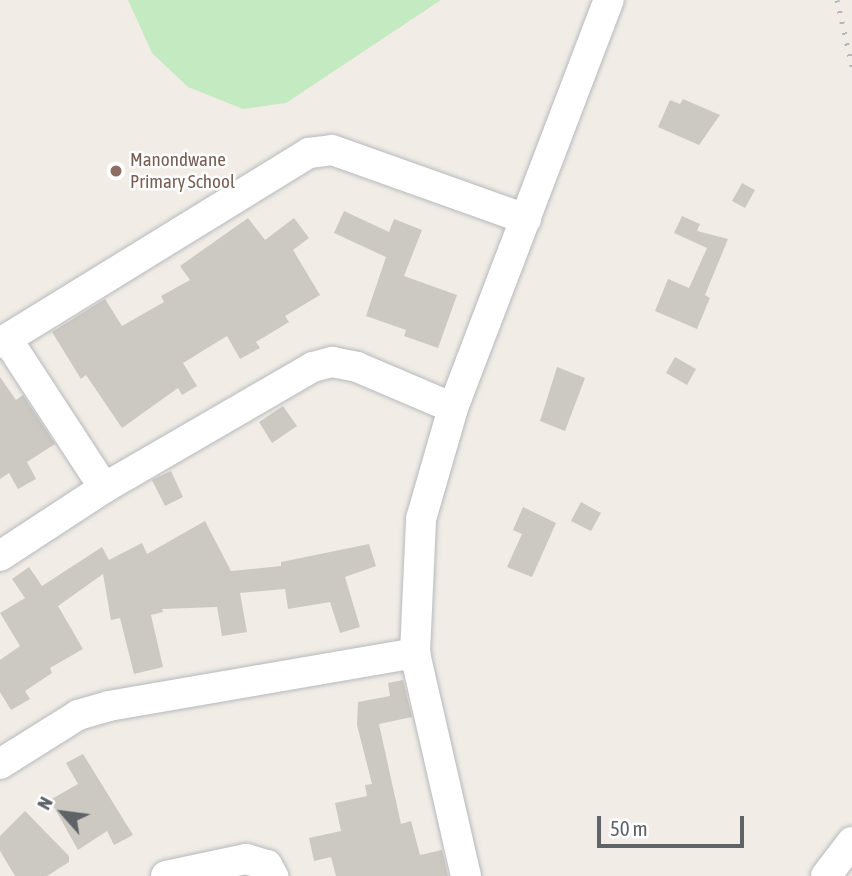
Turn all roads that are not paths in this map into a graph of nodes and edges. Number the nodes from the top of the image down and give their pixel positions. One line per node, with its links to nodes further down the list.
1 (608, 0): 2 (street)
2 (526, 219): 3 (street); 4 (street)
3 (4, 341): 5 (street)
4 (453, 408): 5 (street); 7 (street)
5 (104, 488): 6 (street)
6 (0, 555)
7 (415, 653): 8 (street); 12 (street)
8 (0, 764)
9 (852, 842): 13 (street)
10 (166, 876): 11 (street)
11 (273, 876)
12 (466, 876)
13 (826, 876)

